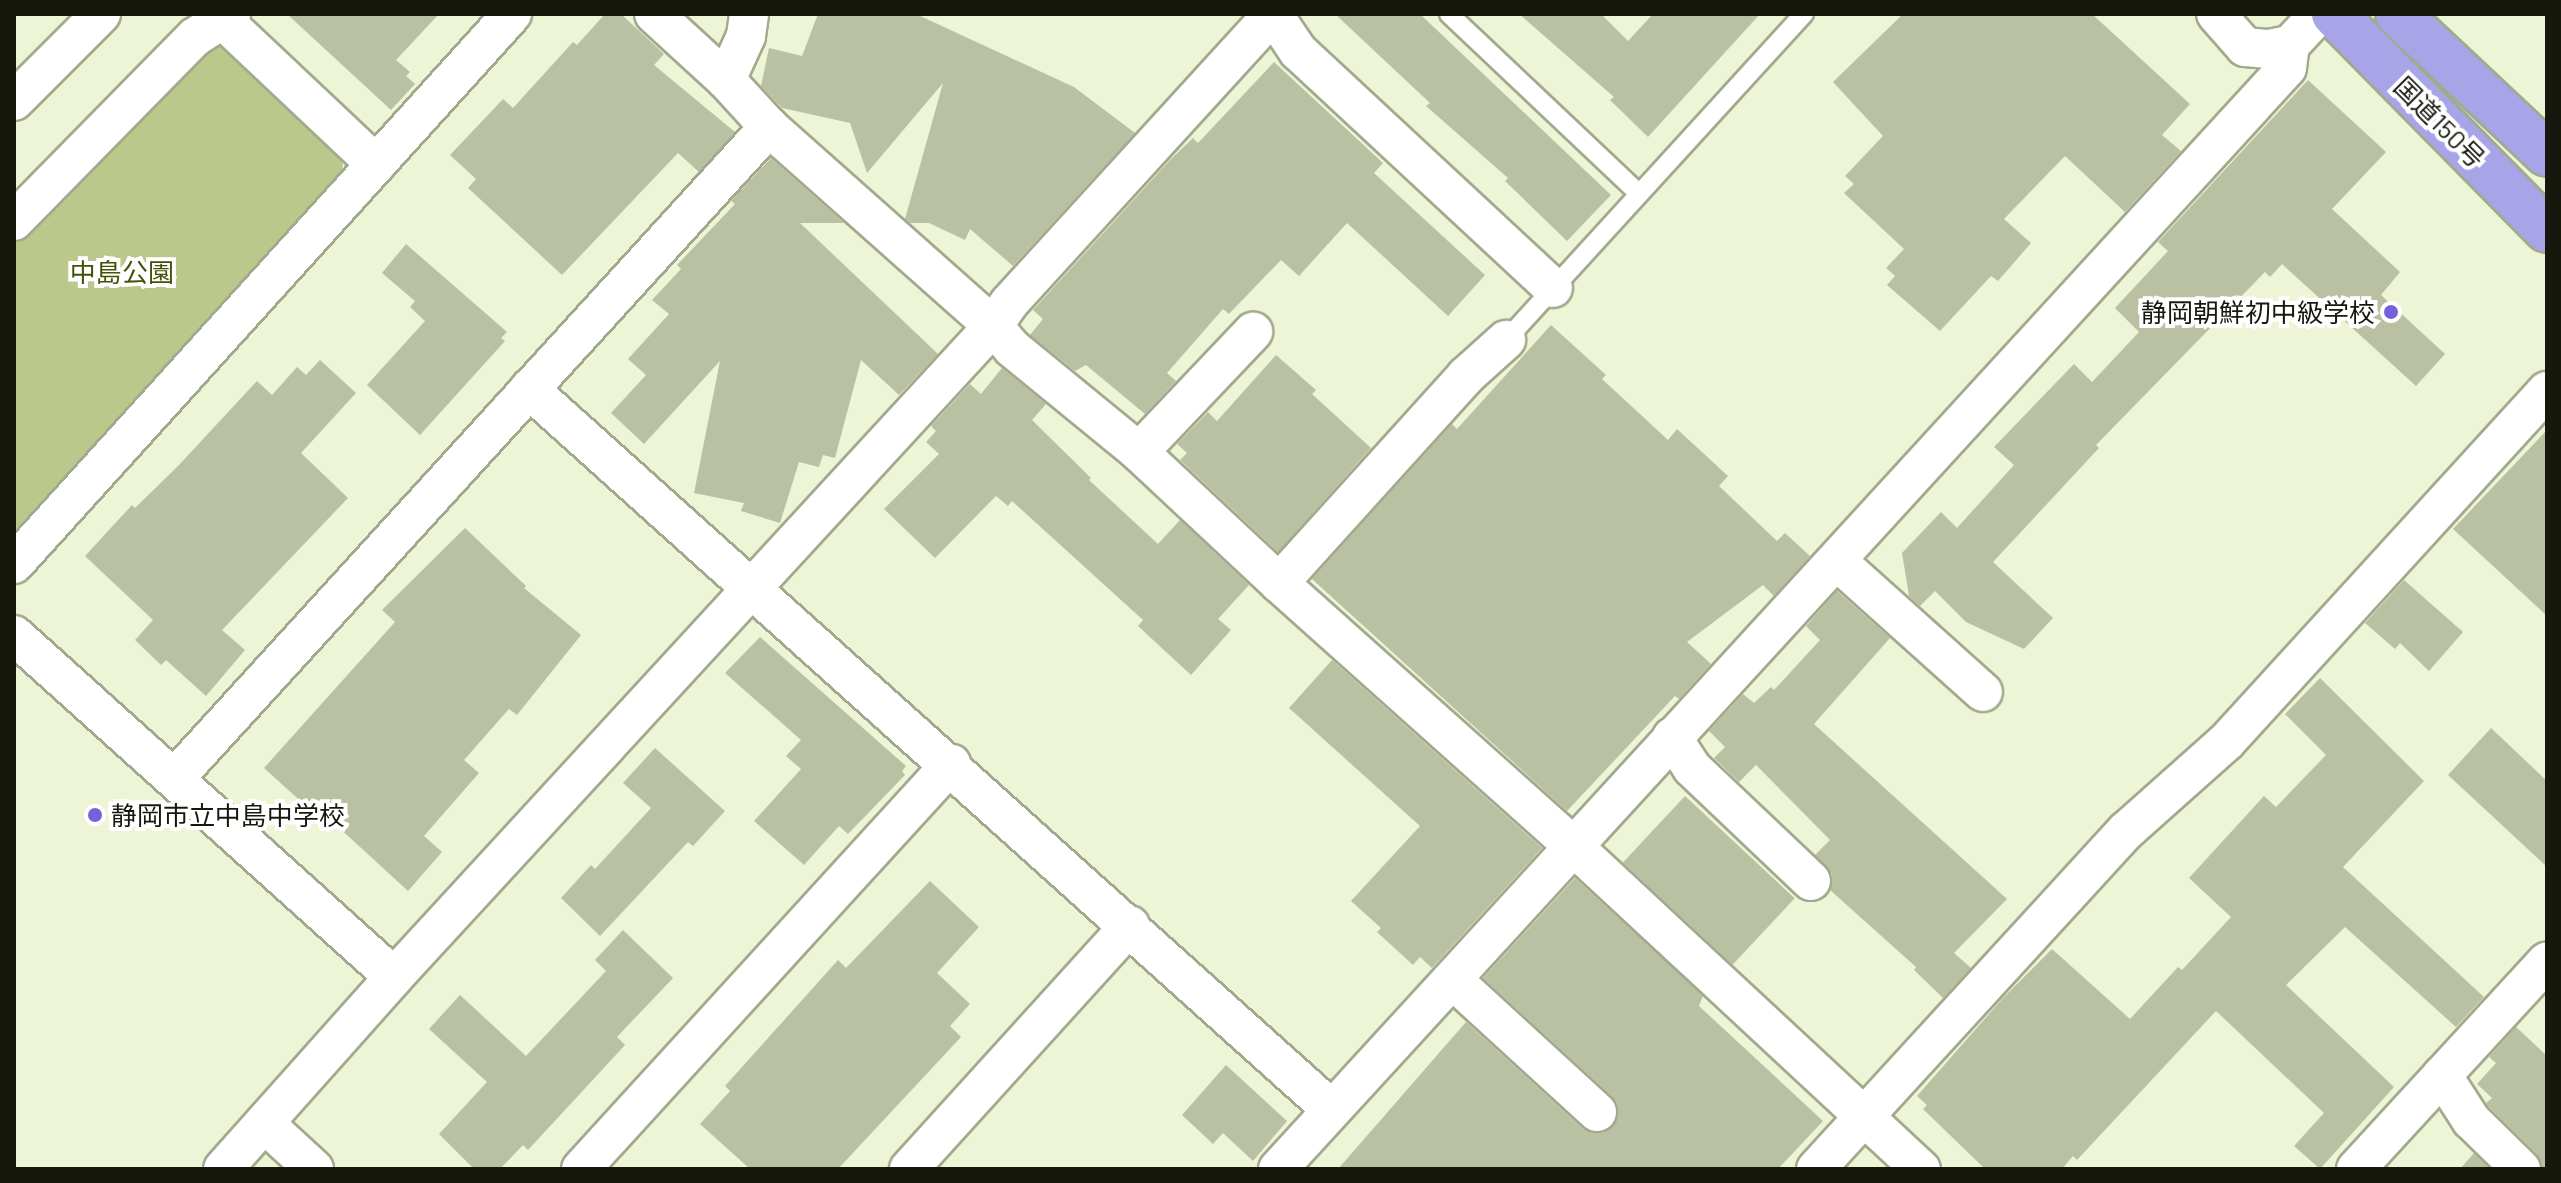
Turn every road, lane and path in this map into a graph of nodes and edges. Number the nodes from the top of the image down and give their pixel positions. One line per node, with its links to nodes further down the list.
1 (101, 14): 17 (street)
2 (512, 14): 21 (street)
3 (654, 14): 16 (street)
4 (749, 14): 16 (street)
5 (1273, 14): 26 (street); 27 (street)
6 (1449, 14): 22 (lane)
7 (1804, 14): 22 (lane)
8 (2216, 14): 15 (street)
9 (2319, 14): 15 (street)
10 (2334, 14): 25 (highway, 国道150号)
11 (2363, 14): 23 (highway)
12 (2398, 14): 20 (highway)
13 (2416, 14): 19 (highway)
14 (228, 18): 21 (street); 24 (street)
15 (2290, 45): 33 (street)
16 (726, 80): 18 (street)
17 (14, 101)
18 (769, 127): 27 (street); 30 (street)
19 (2547, 130)
20 (2547, 154)
21 (376, 164): 34 (street)
22 (1638, 193): 26 (lane)
23 (2547, 198)
24 (14, 221)
25 (2547, 230)
26 (1553, 288): 29 (lane)
27 (993, 326): 32 (street); 36 (street)
28 (1253, 332): 32 (street)
29 (1506, 340): 35 (street)
30 (529, 389): 36 (street); 41 (street)
31 (2547, 391): 51 (street)
32 (1139, 452): 35 (street)
33 (1837, 561): 38 (street); 39 (street)
34 (14, 564)
35 (1279, 583): 42 (street)
36 (754, 588): 40 (street); 46 (street)
37 (14, 635): 41 (street)
38 (1983, 692)
39 (1672, 737): 42 (street); 43 (street)
40 (951, 764): 44 (street); 55 (street)
41 (174, 779): 46 (street)
42 (1573, 846): 47 (street); 51 (street)
43 (1811, 881)
44 (1130, 925): 49 (street); 56 (street)
45 (2547, 961): 48 (street)
46 (394, 977): 52 (street)
47 (1454, 981): 49 (street); 50 (street)
48 (2442, 1075): 60 (street); 61 (street)
49 (1332, 1110): 57 (street)
50 (1597, 1112)
51 (1864, 1116): 58 (street); 59 (street)
52 (264, 1123): 53 (street); 54 (street)
53 (223, 1169)
54 (314, 1169)
55 (581, 1169)
56 (909, 1169)
57 (1278, 1169)
58 (1816, 1169)
59 (1921, 1169)
60 (2356, 1169)
61 (2521, 1169)

